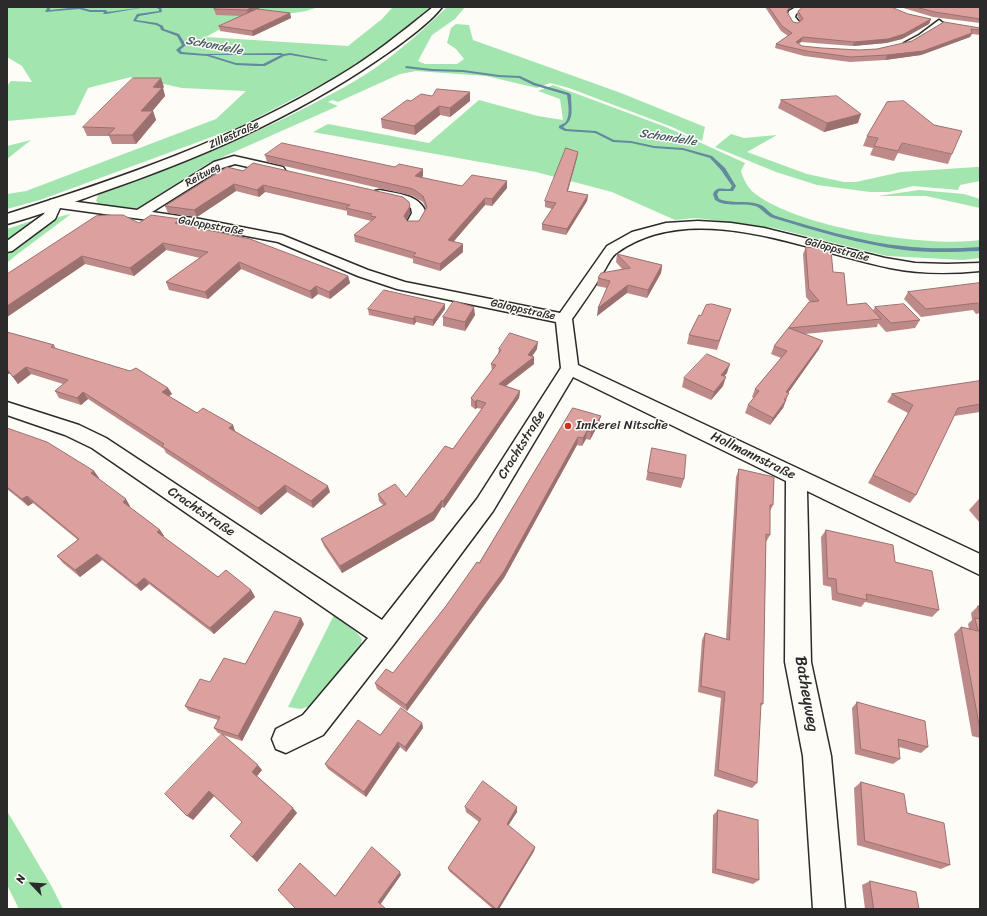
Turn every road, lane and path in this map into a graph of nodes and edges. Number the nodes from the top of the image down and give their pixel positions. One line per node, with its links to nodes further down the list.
1 (438, 7): 8 (main road, Zillestraße)
2 (801, 7): 4 (street)
3 (926, 19): 5 (street)
4 (796, 23)
5 (897, 47)
6 (294, 174): 9 (street, Reitweg)
7 (370, 192): 11 (street)
8 (55, 203): 9 (street, Galoppstraße); 10 (main road, Zillestraße); 12 (street)
9 (139, 215): 14 (street, Galoppstraße)
10 (7, 219)
11 (413, 224)
12 (7, 248)
13 (980, 267): 14 (street, Galoppstraße)
14 (564, 319): 15 (street)
15 (570, 368): 17 (street, Hollmannstraße); 19 (street, Crachtstraße)
16 (7, 408): 19 (street, Crachtstraße)
17 (796, 477): 18 (street, Hollmannstraße); 21 (street, Batheyweg)
18 (980, 565)
19 (385, 636): 20 (street, Crachtstraße)
20 (286, 738)
21 (829, 909)

